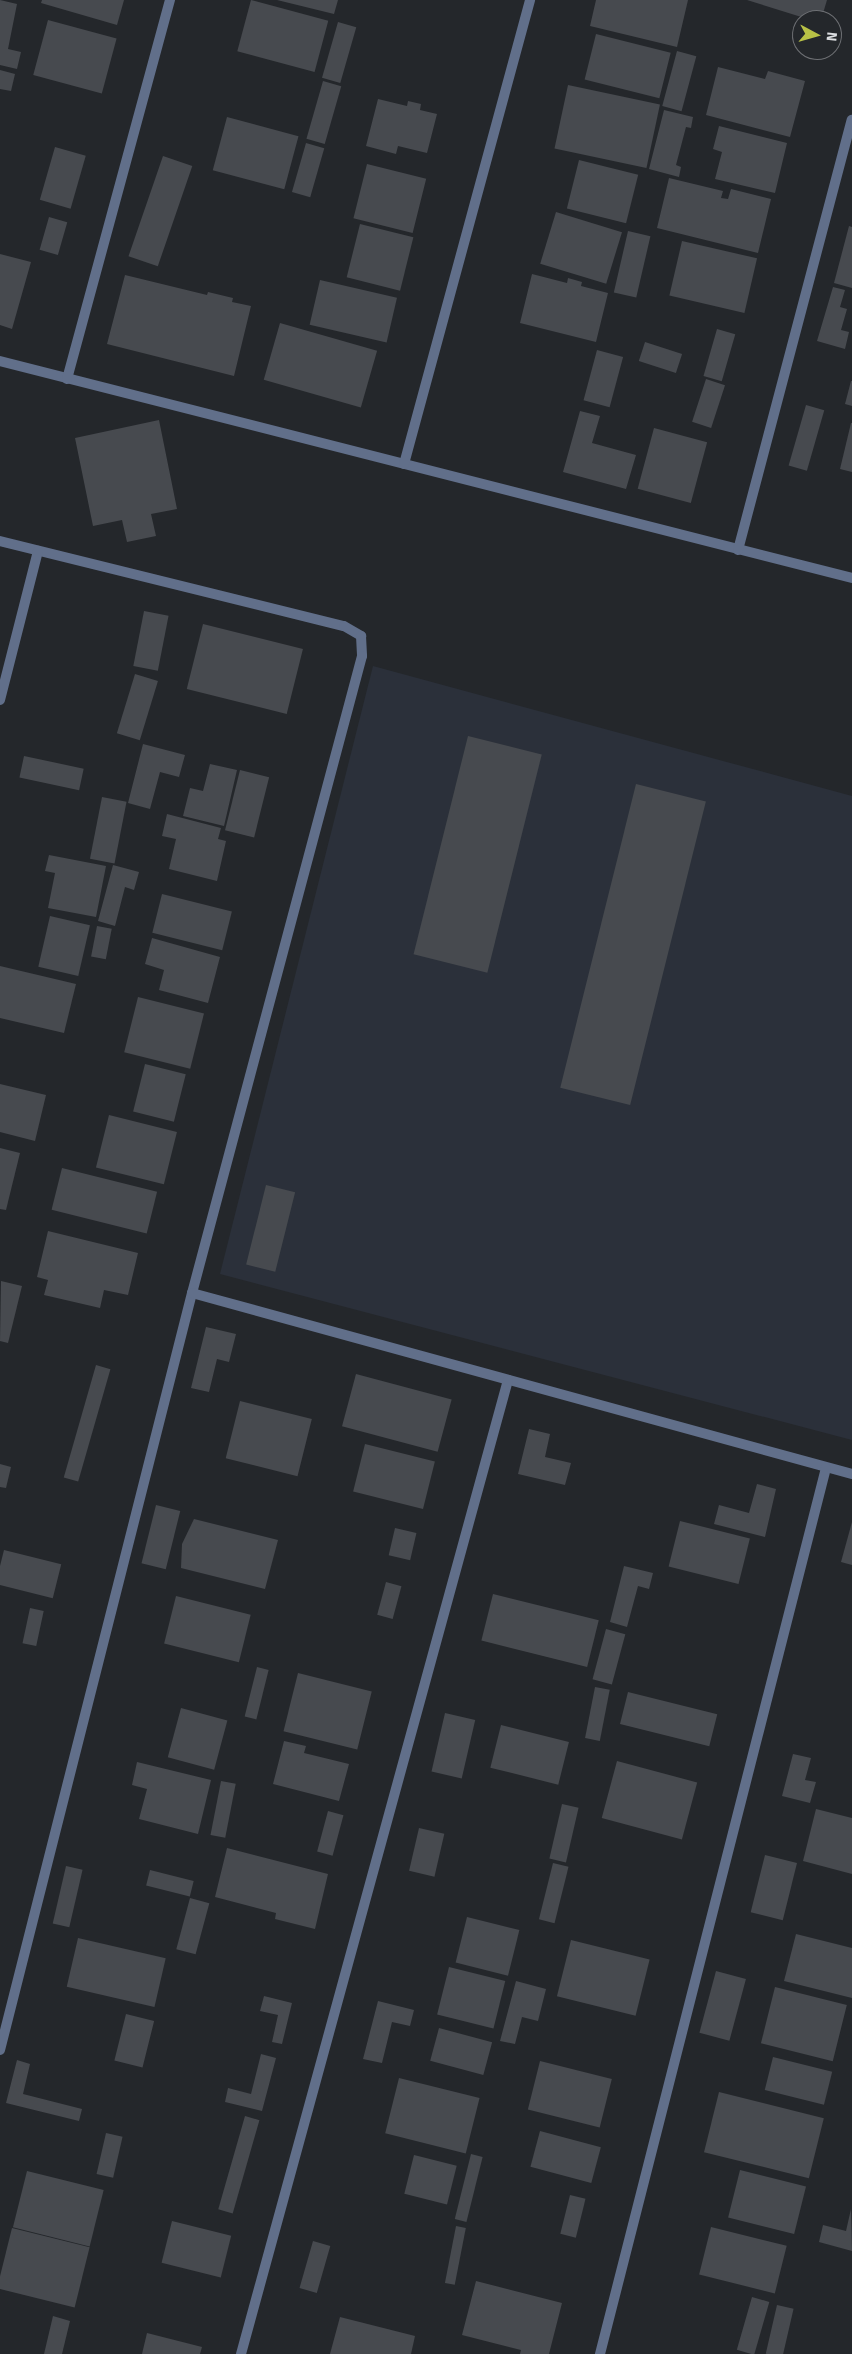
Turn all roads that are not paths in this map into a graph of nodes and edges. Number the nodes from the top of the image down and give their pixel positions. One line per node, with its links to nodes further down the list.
1 (170, 0): 5 (street)
2 (530, 0): 6 (street)
3 (852, 120): 8 (street)
4 (0, 361): 5 (street)
5 (67, 379): 6 (street)
6 (404, 464): 8 (street)
7 (0, 541): 9 (street)
8 (738, 550): 10 (street)
9 (38, 551): 11 (street); 12 (street)
10 (852, 578)
11 (0, 700)
12 (192, 1293): 13 (street); 16 (street)
13 (508, 1380): 14 (street); 17 (street)
14 (826, 1468): 15 (street); 18 (street)
15 (852, 1474)
16 (0, 2050)
17 (241, 2354)
18 (600, 2354)

